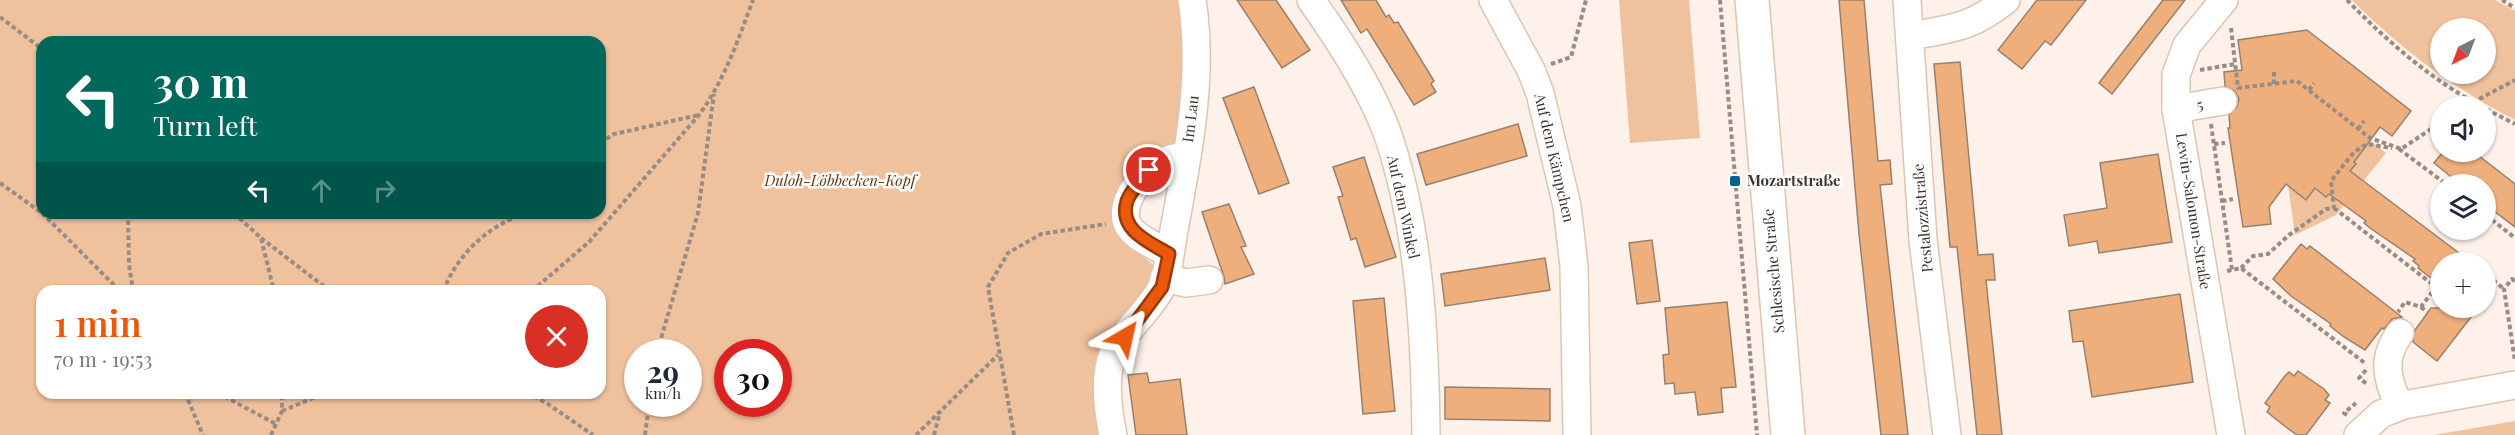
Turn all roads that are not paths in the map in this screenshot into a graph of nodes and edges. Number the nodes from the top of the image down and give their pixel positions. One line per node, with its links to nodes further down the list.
1 (1192, 0): 11 (street, Im Lau)
2 (1311, 0): 19 (street, Auf dem Winkel)
3 (1493, 0): 20 (street, Auf dem Kämpchen)
4 (1752, 0): 21 (main road, Schlesische Straße)
5 (1907, 0): 8 (street, Pestalozzistraße)
6 (2006, 0): 8 (street)
7 (2228, 9): 10 (street, Lewin-Salomon-Straße)
8 (1911, 36): 22 (street, Pestalozzistraße)
9 (2216, 102): 10 (street, 5)
10 (2176, 109): 23 (street, Lewin-Salomon-Straße)
11 (1187, 155): 12 (street, Im Lau); 12 (street)
12 (1167, 266): 13 (street); 18 (street, Im Lau)
13 (1209, 280)
14 (2396, 326): 16 (street)
15 (2515, 385): 16 (street)
16 (2399, 406): 17 (street)
17 (2360, 433)
18 (1113, 435)
19 (1425, 435)
20 (1577, 435)
21 (1788, 435)
22 (1947, 435)
23 (2231, 435)

